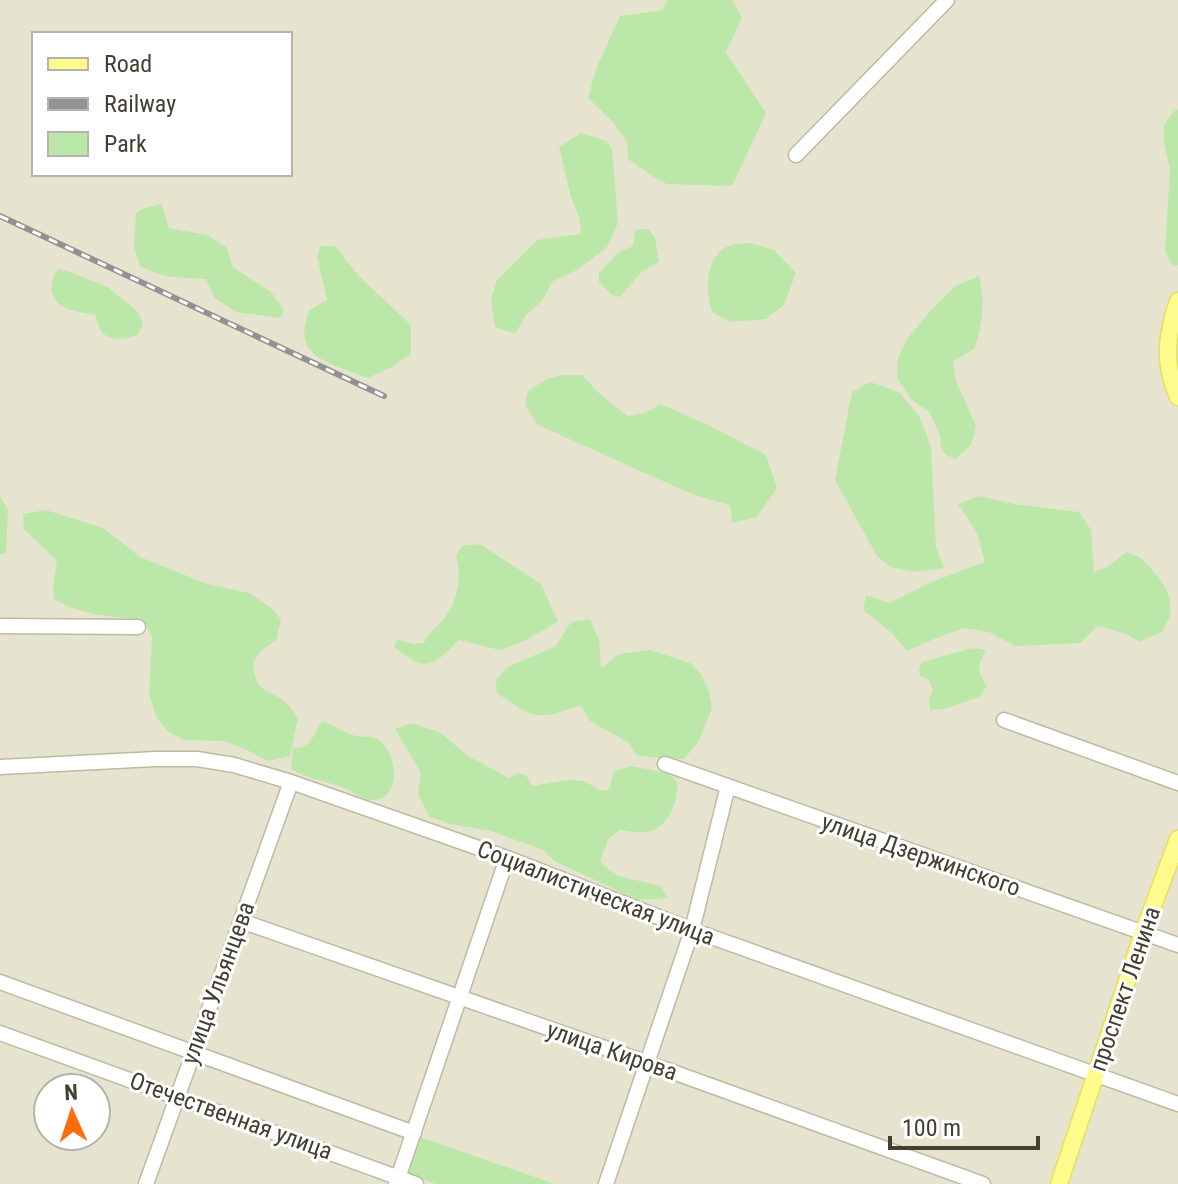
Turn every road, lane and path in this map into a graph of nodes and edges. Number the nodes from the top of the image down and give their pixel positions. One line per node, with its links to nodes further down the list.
1 (947, 0): 2 (street)
2 (796, 155)
3 (1178, 301): 4 (main road)
4 (1178, 397)
5 (0, 626): 6 (street)
6 (138, 627)
7 (1004, 720): 11 (street)
8 (665, 764): 12 (street, улица Дзержинского)
9 (0, 767): 10 (street, Социалистическая улица)
10 (291, 782): 14 (street, Социалистическая улица); 15 (street, улица Ульянцева)
11 (1178, 783)
12 (728, 786): 16 (street); 17 (street, улица Дзержинского)
13 (1178, 839): 17 (main road, проспект Ленина)
14 (507, 858): 16 (street, Социалистическая улица); 20 (street)
15 (241, 921): 20 (street, улица Кирова); 22 (street, улица Ульянцева)
16 (692, 930): 23 (street); 24 (street, Социалистическая улица)
17 (1143, 933): 18 (street, улица Дзержинского); 24 (main road, проспект Ленина)
18 (1178, 945)
19 (0, 982): 22 (street, Отечественная улица)
20 (459, 998): 23 (street, улица Кирова); 27 (street)
21 (0, 1033): 25 (street, Отечественная улица)
22 (194, 1051): 25 (street, улица Ульянцева); 27 (street, Отечественная улица)
23 (648, 1063): 31 (street); 32 (street, улица Кирова)
24 (1096, 1074): 26 (street, Социалистическая улица); 33 (main road, проспект Ленина)
25 (177, 1097): 28 (street, Отечественная улица); 29 (street, улица Ульянцева)
26 (1178, 1104)
27 (414, 1133): 28 (street)
28 (397, 1181): 30 (street, Отечественная улица)
29 (146, 1184)
30 (416, 1184)
31 (606, 1184)
32 (983, 1184)
33 (1059, 1184)

